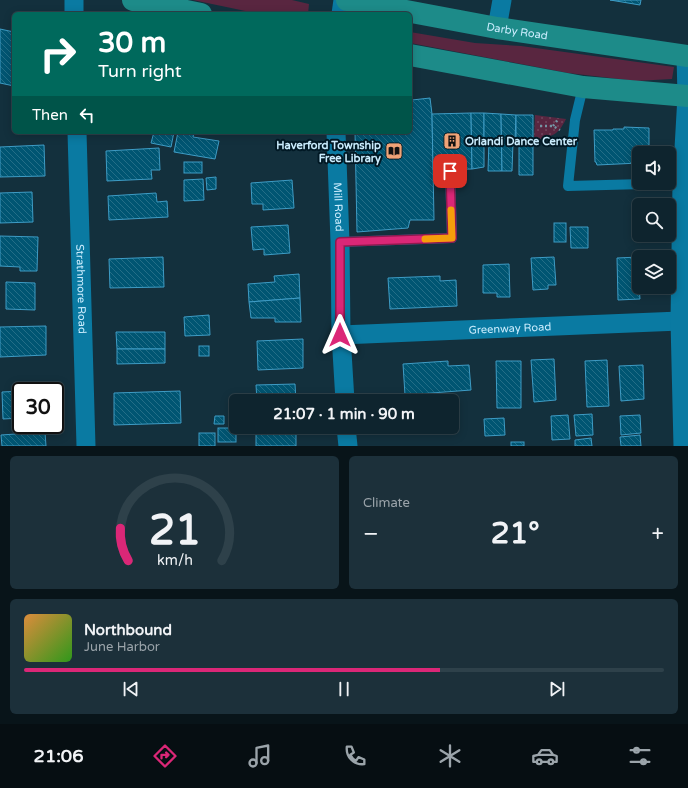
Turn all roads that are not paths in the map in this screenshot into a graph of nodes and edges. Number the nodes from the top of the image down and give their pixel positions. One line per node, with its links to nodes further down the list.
1 (74, 0): 6 (street)
2 (134, 0): 7 (main road)
3 (343, 0): 8 (street)
4 (348, 0): 10 (main road, Darby Road)
5 (502, 0): 11 (street)
6 (74, 12)
7 (191, 12)
8 (341, 12)
9 (412, 12): 11 (main road, Darby Road)
10 (412, 12)
11 (497, 28): 13 (main road, Darby Road)
12 (412, 55): 14 (main road)
13 (687, 56): 15 (street)
14 (583, 86): 15 (main road); 19 (lane)
15 (688, 96): 19 (street)
16 (77, 134): 25 (street, Strathmore Road)
17 (336, 134): 20 (street, Mill Road)
18 (450, 171): 20 (lane)
19 (682, 183): 21 (street)
20 (340, 242): 22 (street, Mill Road)
21 (680, 321): 22 (street, Greenway Road); 27 (street)
22 (340, 335): 23 (street, Mill Road)
23 (344, 394)
24 (347, 434): 26 (street)
25 (86, 446)
26 (348, 446)
27 (683, 446)

